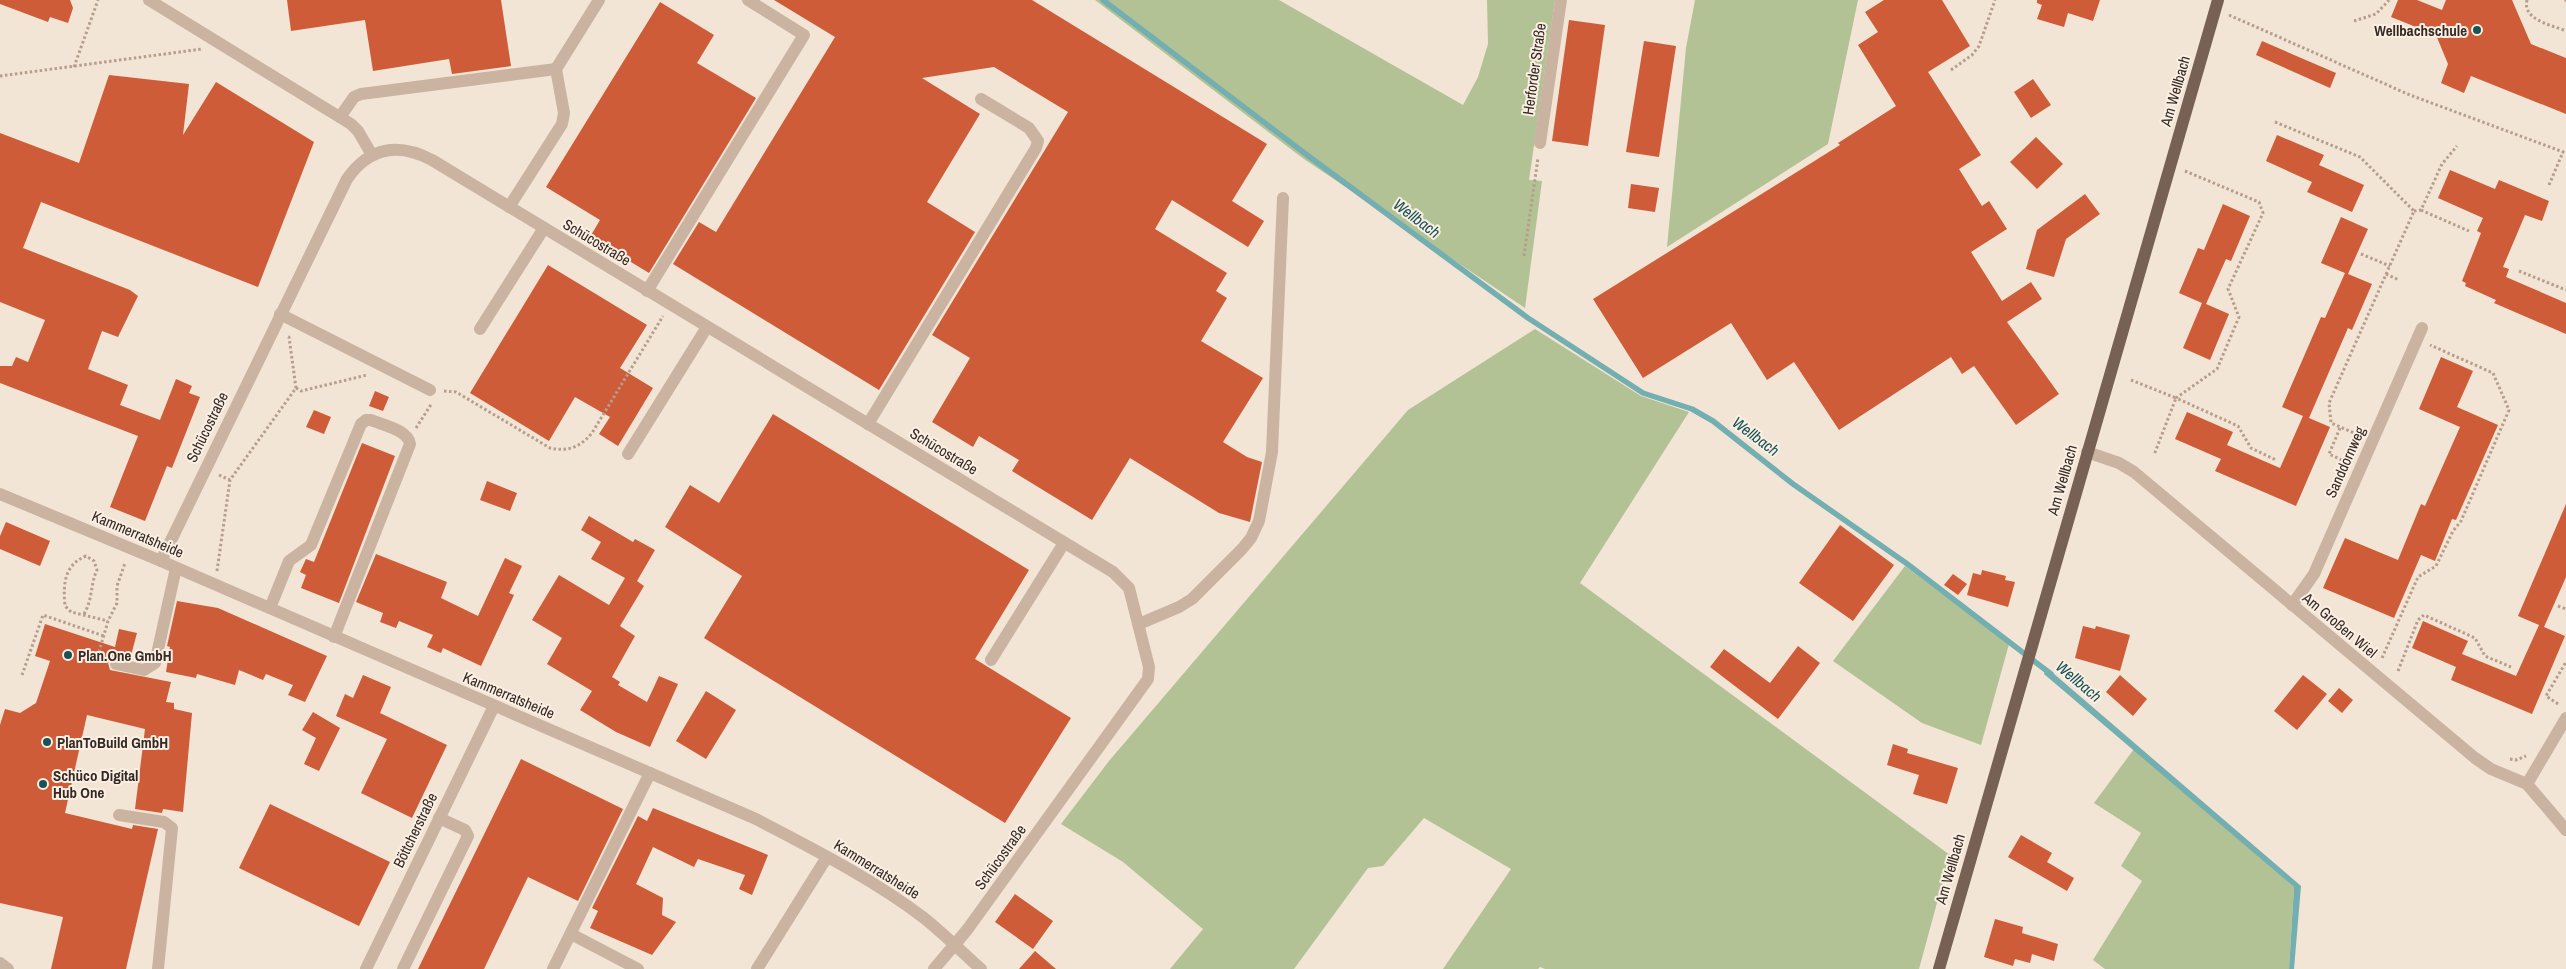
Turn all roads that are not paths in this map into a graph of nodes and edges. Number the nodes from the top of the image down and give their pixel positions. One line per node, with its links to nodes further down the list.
1 (149, 0): 8 (street)
2 (599, 0): 6 (street)
3 (748, 0): 14 (street)
4 (1561, 0): 9 (street, Herforder Straße)
5 (2216, 4): 21 (main road, Am Wellbach)
6 (556, 69): 8 (street); 12 (street)
7 (981, 99): 20 (street)
8 (340, 117): 10 (street)
9 (1540, 143)
10 (372, 154): 12 (street, Schücostraße); 15 (street, Schücostraße)
11 (1283, 198): 29 (street)
12 (509, 207): 13 (street, Schücostraße)
13 (544, 228): 14 (street, Schücostraße); 18 (street)
14 (647, 291): 16 (street, Schücostraße)
15 (280, 314): 19 (street); 25 (street, Schücostraße)
16 (707, 327): 20 (street, Schücostraße); 22 (street)
17 (2422, 328): 27 (street, Sanddornweg)
18 (480, 329)
19 (430, 390)
20 (868, 424): 24 (street, Schücostraße)
21 (2087, 452): 27 (street, Am Großen Wiel); 53 (main road, Am Wellbach)
22 (628, 454)
23 (0, 494): 25 (street, Kammerratsheide)
24 (1064, 543): 29 (street, Schücostraße); 31 (street)
25 (161, 561): 26 (street, Kammerratsheide)
26 (176, 568): 28 (street, Kammerratsheide); 32 (street)
27 (2292, 605): 36 (street, Am Großen Wiel)
28 (270, 608): 30 (street, Kammerratsheide); 30 (street)
29 (1139, 624): 42 (street, Schücostraße)
30 (334, 637): 33 (street, Kammerratsheide)
31 (991, 660)
32 (116, 664)
33 (494, 706): 35 (street, Kammerratsheide); 38 (street, Böttcherstraße)
34 (2566, 718): 36 (street)
35 (650, 772): 40 (street, Kammerratsheide); 41 (street)
36 (2526, 784): 39 (street, Am Großen Wiel)
37 (119, 815): 45 (street)
38 (440, 818): 46 (street, Böttcherstraße); 47 (street)
39 (2566, 830)
40 (827, 857): 42 (street, Kammerratsheide); 50 (street)
41 (571, 934): 48 (street); 49 (street)
42 (955, 944): 51 (street, Schücostraße); 52 (street, Kammerratsheide)
43 (0, 963): 44 (street)
44 (8, 969)
45 (158, 969)
46 (366, 969)
47 (403, 969)
48 (553, 969)
49 (638, 969)
50 (757, 969)
51 (934, 969)
52 (981, 969)
53 (1939, 969)

